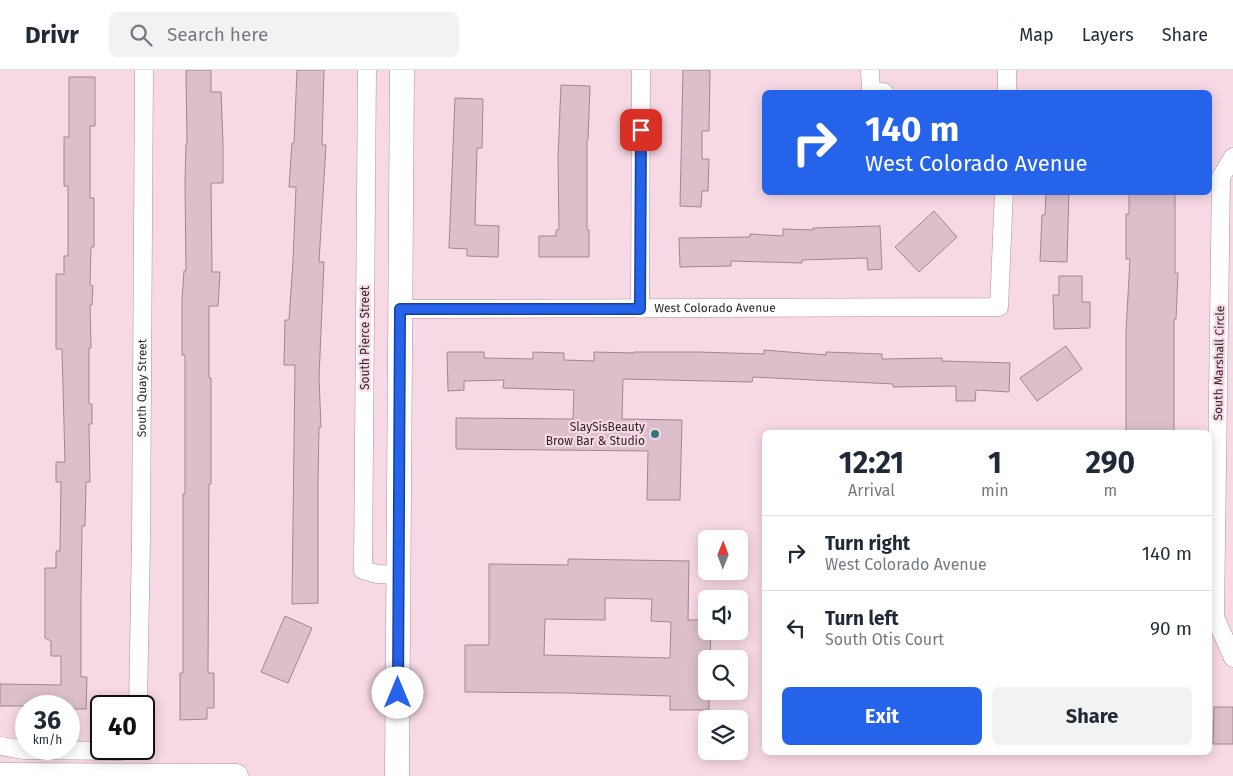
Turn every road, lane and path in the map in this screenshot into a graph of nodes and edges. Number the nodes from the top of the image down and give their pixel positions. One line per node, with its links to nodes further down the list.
1 (144, 70): 15 (street, South Quay Street)
2 (367, 70): 13 (street, South Pierce Street)
3 (402, 70): 11 (street)
4 (641, 70): 12 (street)
5 (870, 70): 7 (street)
6 (1007, 70): 8 (street)
7 (870, 90)
8 (1008, 90)
9 (1233, 157): 14 (street, South Marshall Circle)
10 (1004, 195): 12 (street, West Colorado Avenue)
11 (400, 309): 12 (street, West Colorado Avenue); 13 (street)
12 (640, 309)
13 (399, 575): 20 (street)
14 (1233, 658)
15 (138, 695)
16 (0, 746): 17 (street)
17 (90, 751)
18 (0, 774): 19 (street)
19 (236, 776)
20 (398, 776)

